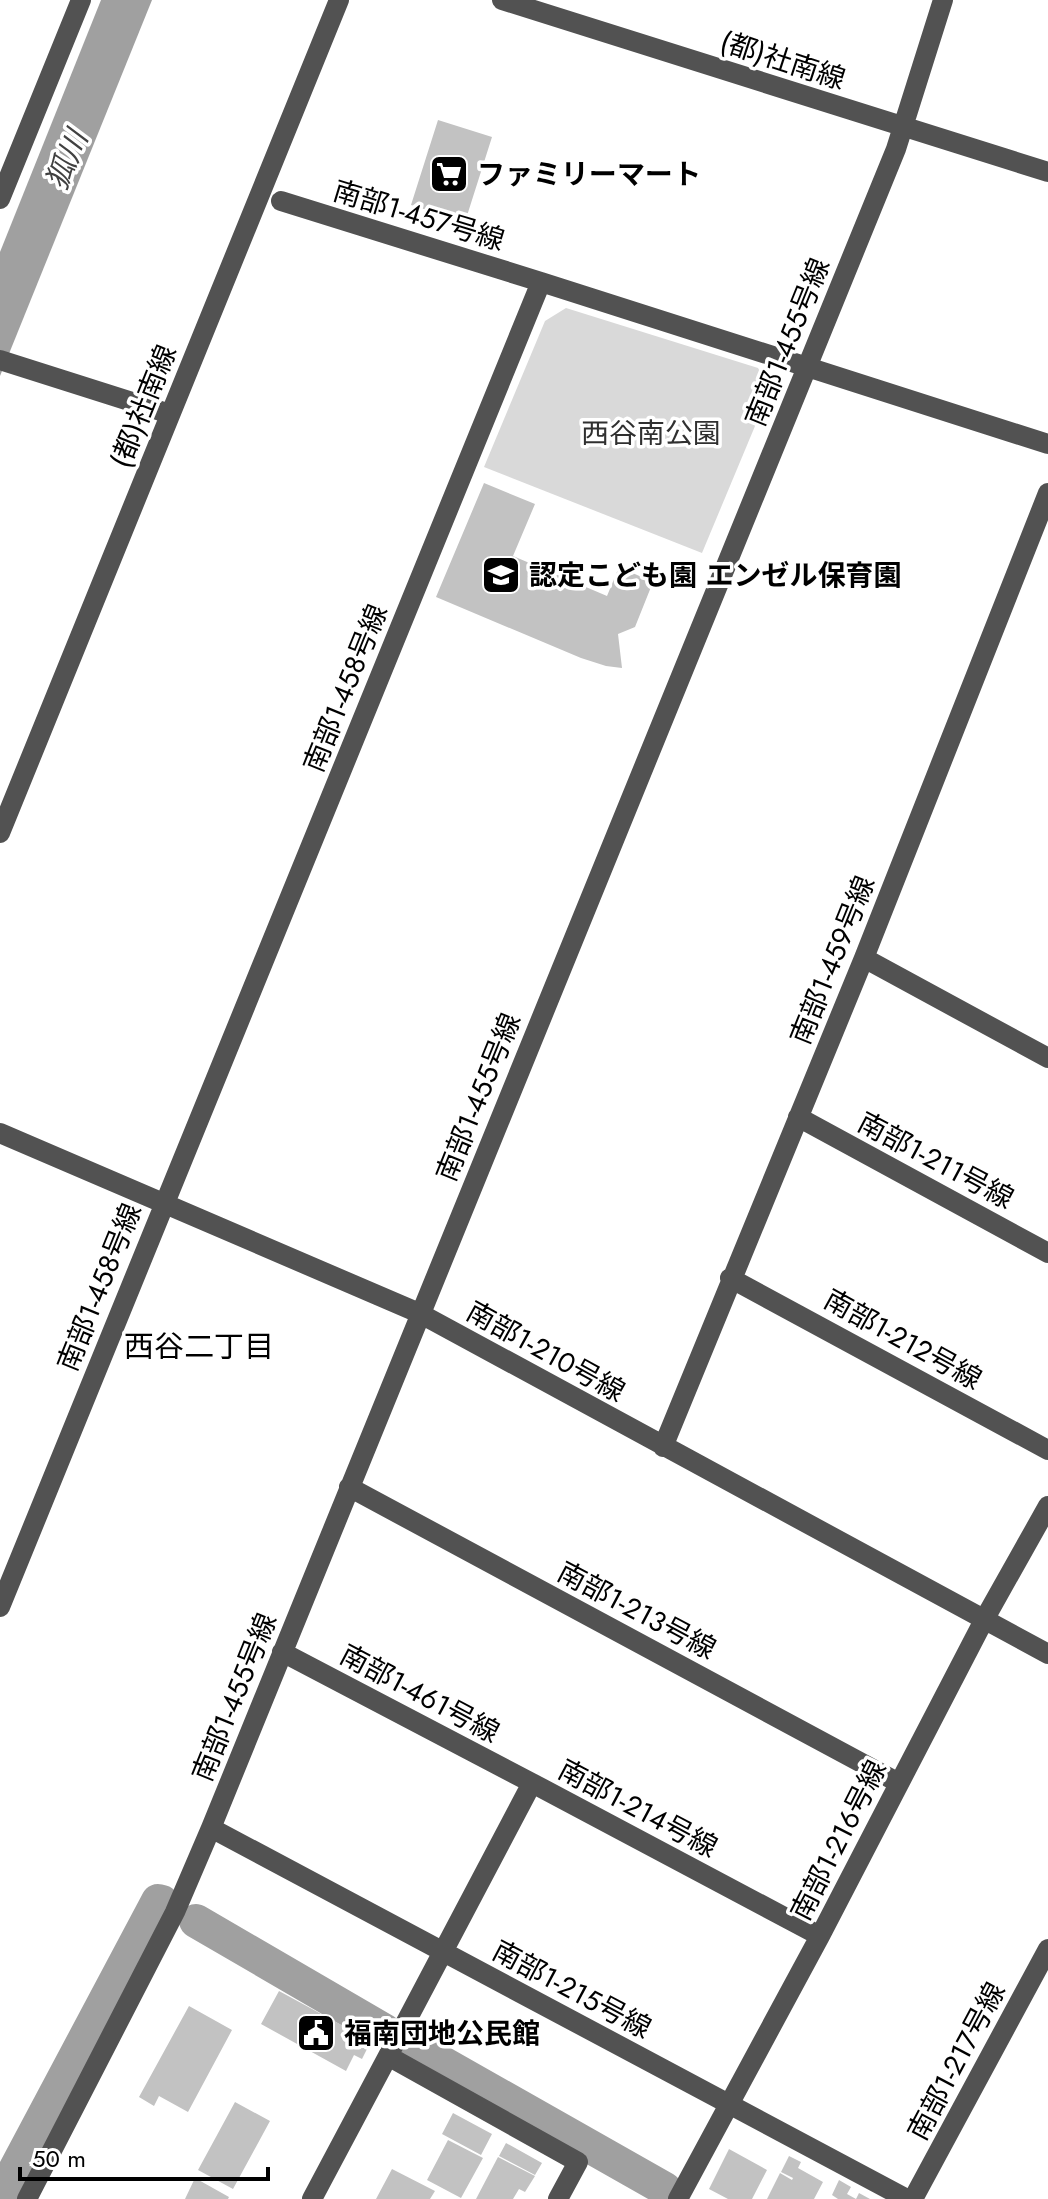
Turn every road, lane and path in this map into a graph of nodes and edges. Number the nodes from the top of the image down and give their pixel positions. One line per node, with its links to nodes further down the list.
1 (81, 0): 7 (street)
2 (339, 0): 12 (street, (都)社南線)
3 (502, 0): 5 (street, (都)社南線)
4 (943, 0): 5 (street, 南部1-455号線)
5 (904, 127): 6 (street, (都)社南線); 11 (street, 南部1-455号線)
6 (1048, 172)
7 (0, 199)
8 (281, 201): 9 (street, 南部1-457号線)
9 (541, 282): 11 (street); 20 (street, 南部1-458号線)
10 (0, 360): 12 (street)
11 (808, 368): 13 (street); 23 (street, 南部1-455号線)
12 (170, 414): 15 (street, (都)社南線)
13 (1048, 444)
14 (1048, 493): 16 (street, 南部1-459号線)
15 (0, 833)
16 (864, 958): 17 (street); 18 (street, 南部1-459号線)
17 (1048, 1057)
18 (798, 1117): 21 (street, 南部1-211号線); 22 (street, 南部1-459号線)
19 (0, 1133): 20 (street, 南部1-210号線)
20 (163, 1204): 23 (street, 南部1-210号線); 28 (street, 南部1-458号線)
21 (1048, 1253)
22 (730, 1278): 24 (street, 南部1-459号線); 25 (street, 南部1-212号線)
23 (419, 1313): 24 (street, 南部1-210号線); 26 (street, 南部1-455号線)
24 (663, 1447): 29 (street, 南部1-210号線)
25 (1048, 1450)
26 (349, 1487): 30 (street, 南部1-455号線); 33 (street, 南部1-213号線)
27 (1048, 1506): 29 (street, 南部1-216号線)
28 (0, 1607)
29 (984, 1620): 31 (street, 南部1-210号線); 33 (street, 南部1-216号線)
30 (282, 1652): 32 (street, 南部1-461号線); 34 (street, 南部1-455号線)
31 (1048, 1654)
32 (532, 1783): 35 (street, 南部1-214号線); 37 (street, 南部1-214号線)
33 (899, 1783): 35 (street, 南部1-216号線)
34 (211, 1828): 37 (street, 南部1-215号線); 40 (street, 南部1-455号線)
35 (820, 1936): 39 (street, 南部1-216号線)
36 (1048, 1949): 44 (street, 南部1-217号線)
37 (442, 1952): 38 (street, 南部1-214号線); 39 (street, 南部1-215号線)
38 (388, 2056): 41 (street, 南部1-214号線); 42 (street)
39 (728, 2104): 43 (street, 南部1-216号線); 44 (street, 南部1-215号線)
40 (27, 2199)
41 (312, 2199)
42 (558, 2199)
43 (678, 2199)
44 (910, 2199)

